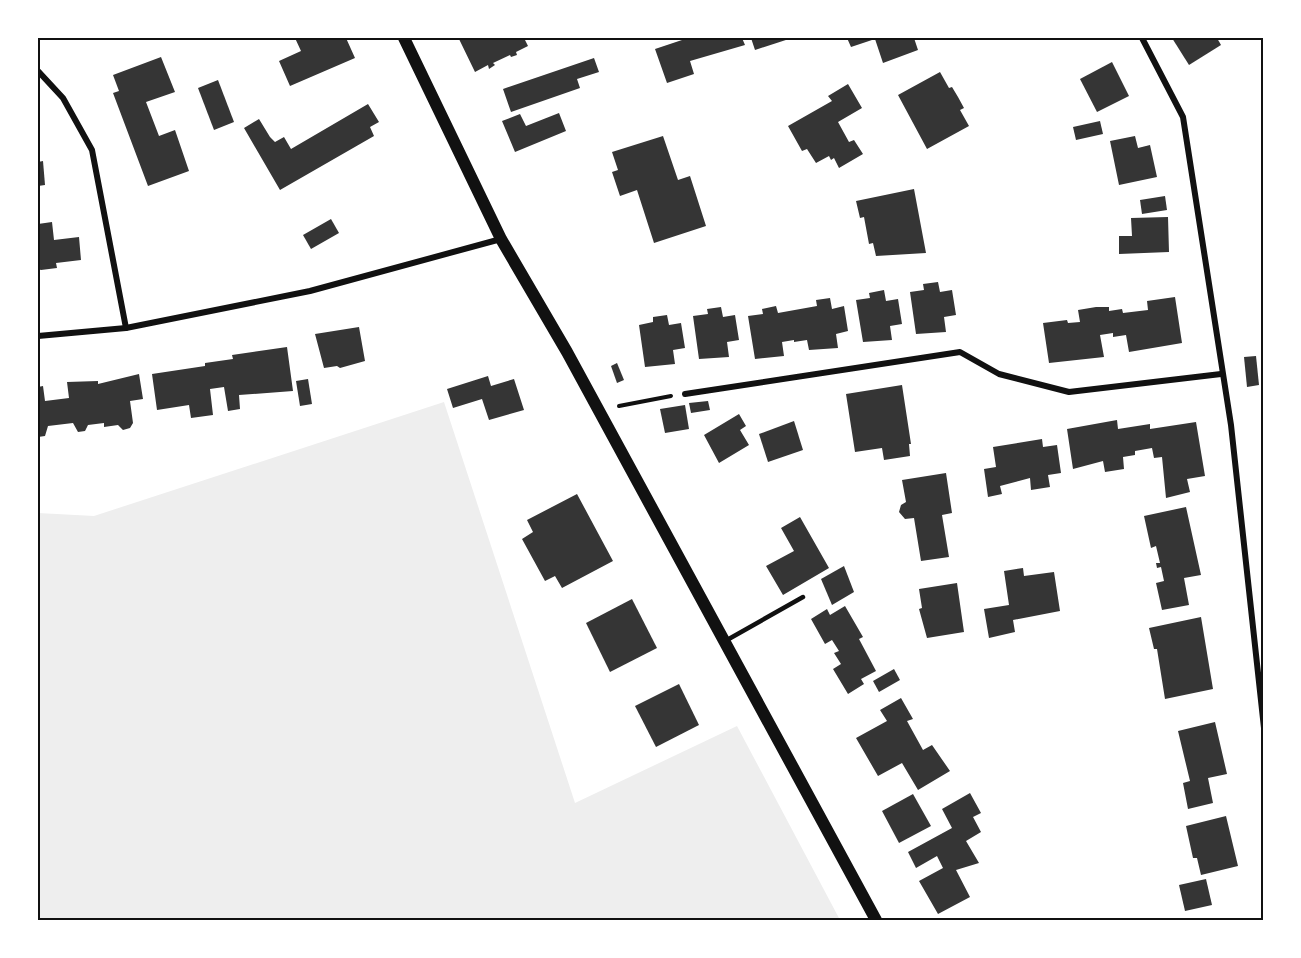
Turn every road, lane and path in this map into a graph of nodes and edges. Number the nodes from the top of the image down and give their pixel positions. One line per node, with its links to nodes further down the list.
1 (404, 38): 4 (main road)
2 (1142, 38): 7 (street)
3 (38, 71): 5 (street)
4 (501, 239): 5 (street); 9 (main road)
5 (126, 327): 6 (street)
6 (38, 336)
7 (1221, 374): 8 (street); 12 (street)
8 (685, 394): 9 (path)
9 (598, 410): 11 (main road)
10 (803, 597): 11 (lane)
11 (723, 642): 13 (main road)
12 (1263, 728)
13 (876, 921)

